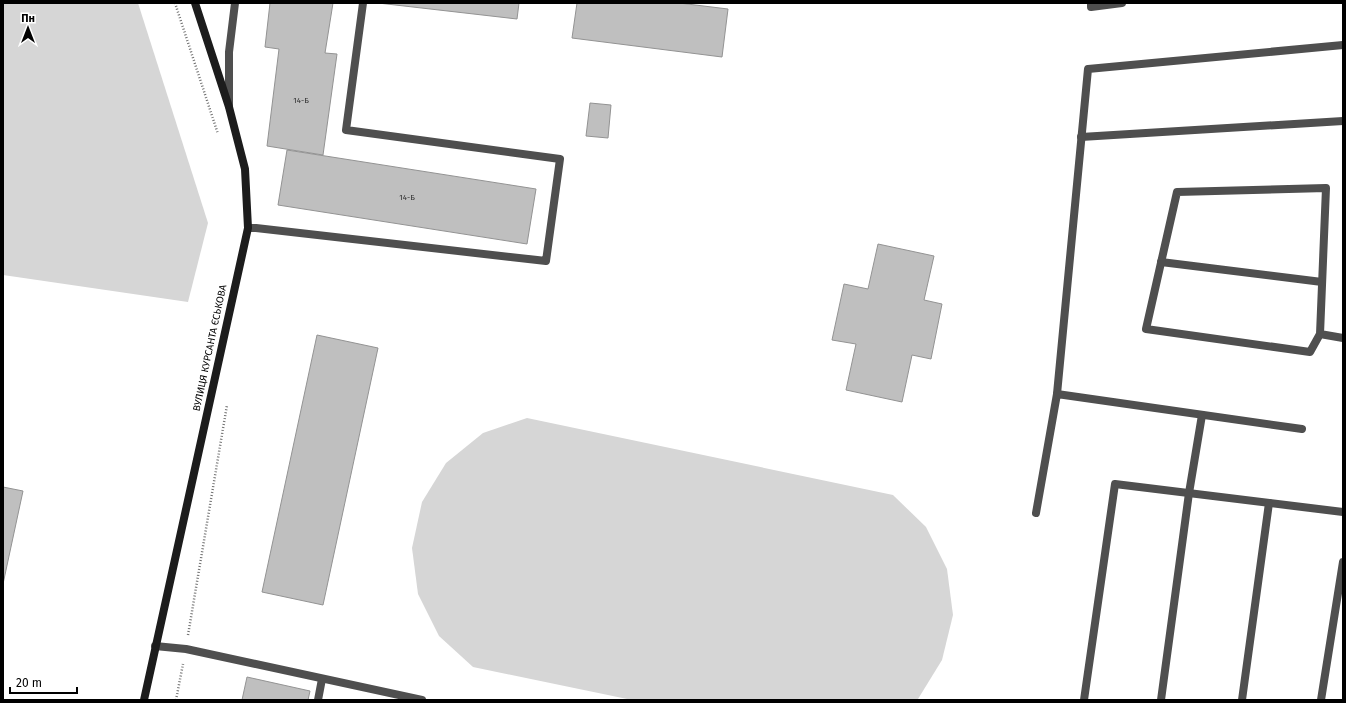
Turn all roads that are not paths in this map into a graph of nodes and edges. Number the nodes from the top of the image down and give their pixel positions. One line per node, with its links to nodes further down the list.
1 (195, 3): 7 (street, ВУЛИЦЯ КУРСАНТА ЄСЬКОВА)
2 (235, 3): 7 (lane)
3 (363, 3): 10 (lane)
4 (1091, 3): 5 (lane)
5 (1122, 3)
6 (1343, 45): 9 (lane)
7 (229, 107): 10 (street, ВУЛИЦЯ КУРСАНТА ЄСЬКОВА)
8 (1343, 121): 9 (lane)
9 (1081, 137): 15 (lane)
10 (248, 228): 23 (street, ВУЛИЦЯ КУРСАНТА ЄСЬКОВА)
11 (1161, 262): 12 (lane); 12 (lane); 13 (lane)
12 (1322, 282): 13 (lane)
13 (1320, 334): 14 (lane)
14 (1343, 338)
15 (1056, 394): 16 (lane); 21 (lane)
16 (1202, 415): 17 (lane); 18 (lane)
17 (1302, 429)
18 (1189, 493): 19 (lane); 28 (lane); 29 (lane)
19 (1268, 503): 20 (lane); 30 (lane)
20 (1343, 512)
21 (1036, 513)
22 (1343, 562): 31 (lane)
23 (155, 646): 24 (lane); 25 (street, ВУЛИЦЯ КУРСАНТА ЄСЬКОВА)
24 (322, 679): 26 (lane); 27 (lane)
25 (144, 700)
26 (318, 700)
27 (422, 700)
28 (1084, 700)
29 (1161, 700)
30 (1242, 700)
31 (1321, 700)

